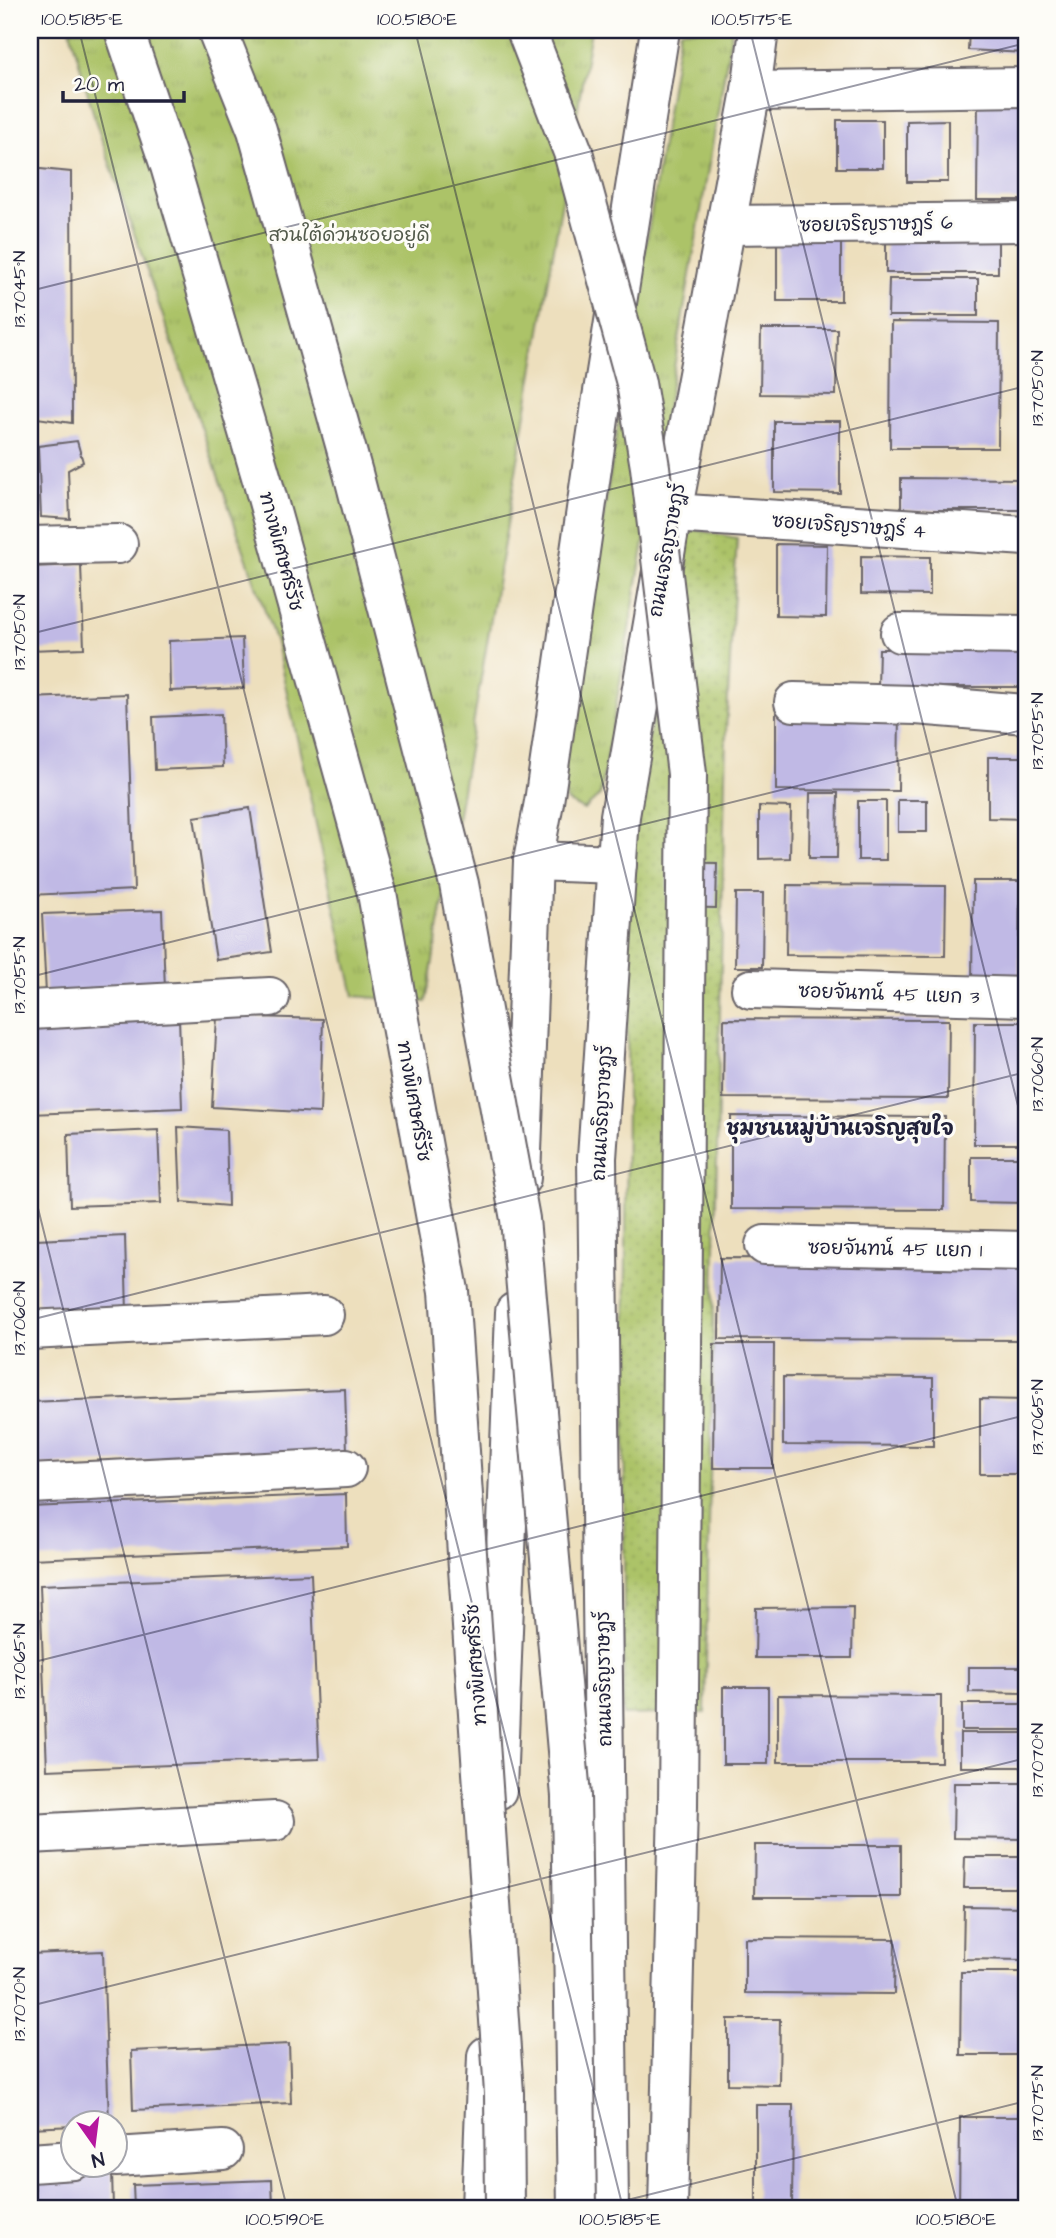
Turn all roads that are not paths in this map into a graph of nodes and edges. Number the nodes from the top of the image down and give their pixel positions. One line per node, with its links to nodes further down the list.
1 (124, 30): 37 (main road, ทางพิเศษศรีรัช, bridge)
2 (217, 30): 38 (main road, bridge)
3 (526, 30): 40 (main road, bridge)
4 (660, 30): 18 (main road)
5 (759, 30): 7 (main road, ถนนเจริญราษฎร์)
6 (1026, 88): 7 (main road)
7 (751, 91): 9 (main road, ถนนเจริญราษฎร์)
8 (1026, 222): 9 (main road, ซอยเจริญราษฎร์ 6)
9 (726, 225): 10 (main road, ถนนเจริญราษฎร์)
10 (672, 513): 11 (main road, ซอยเจริญราษฎร์ 4); 19 (main road, ถนนเจริญราษฎร์)
11 (1026, 536)
12 (118, 544): 13 (main road)
13 (30, 546)
14 (900, 633): 15 (main road)
15 (1026, 635)
16 (794, 702): 17 (main road)
17 (1026, 714)
18 (533, 861): 19 (main road); 36 (main road)
19 (617, 864): 39 (main road, ถนนเจริญราษฎร์)
20 (751, 989): 21 (main road, ซอยจันทน์ 45 แยก 3)
21 (1026, 997)
22 (270, 998): 23 (main road)
23 (30, 1010)
24 (765, 1245): 25 (main road, ซอยจันทน์ 45 แยก 1)
25 (1026, 1251)
26 (324, 1315): 27 (main road)
27 (30, 1330)
28 (346, 1468): 29 (main road)
29 (30, 1484)
30 (275, 1821): 31 (main road)
31 (30, 1834)
32 (223, 2150): 33 (main road)
33 (130, 2156)
34 (60, 2161): 35 (main road)
35 (30, 2162)
36 (481, 2208)
37 (505, 2208)
38 (578, 2208)
39 (609, 2208)
40 (668, 2208)

